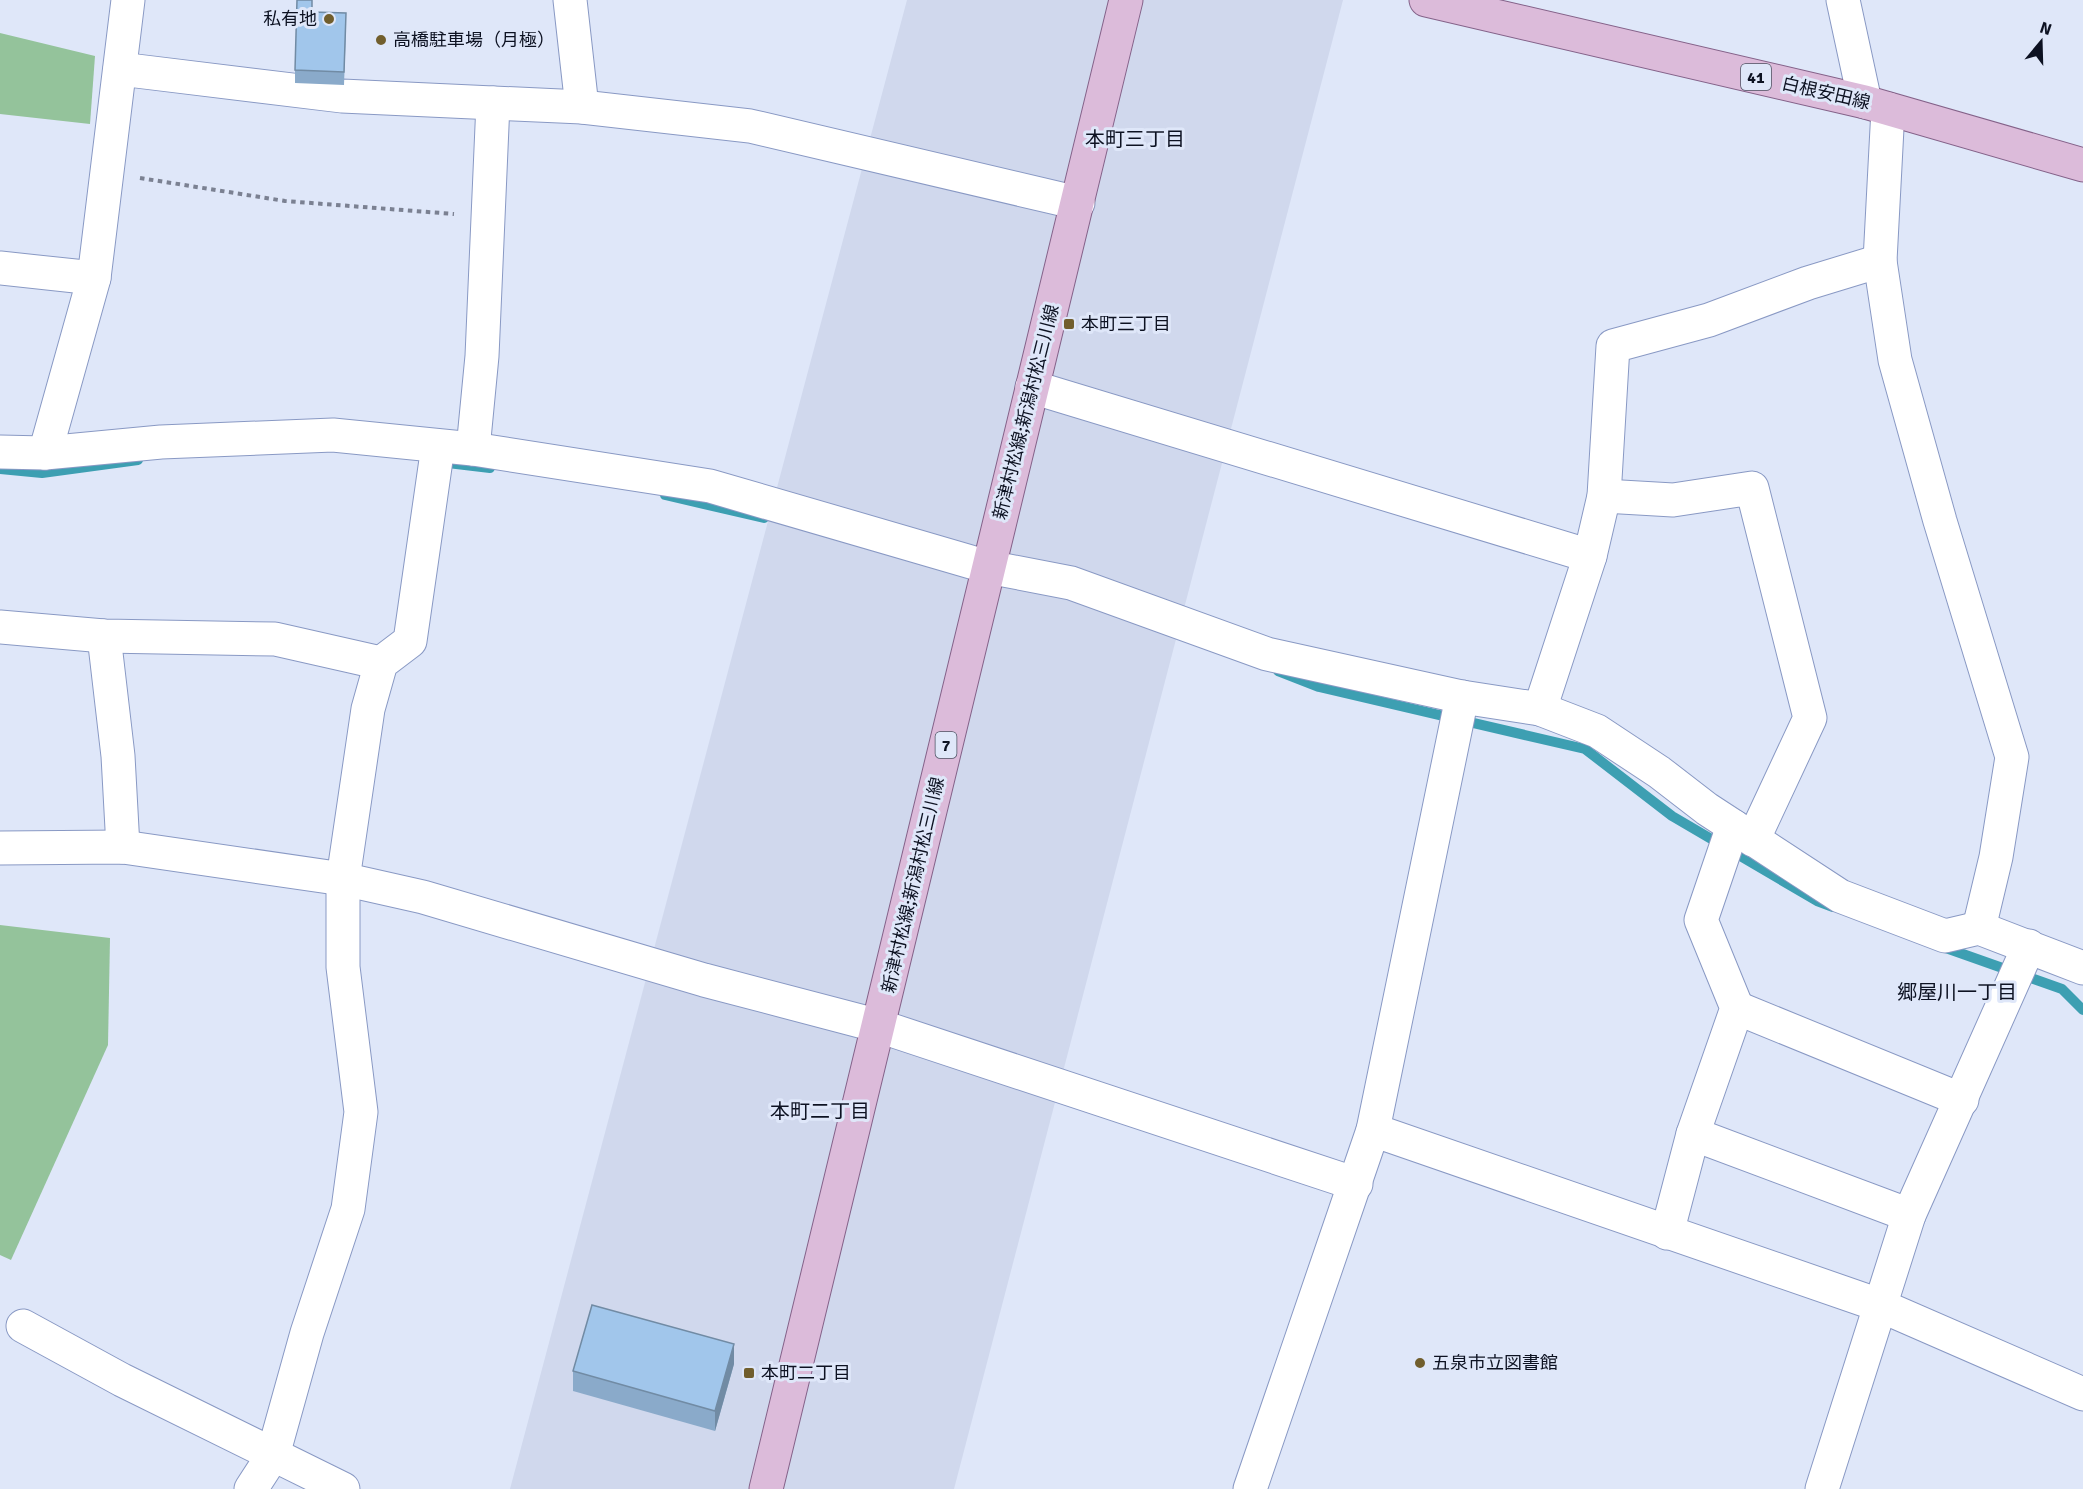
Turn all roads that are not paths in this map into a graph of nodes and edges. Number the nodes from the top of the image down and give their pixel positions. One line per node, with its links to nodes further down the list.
1 (128, 0): 6 (street)
2 (570, 0): 9 (street)
3 (1126, 0): 11 (main road, 新津村松線;新潟村松三川線 / 7)
4 (1426, 0): 8 (main road, 白根安田線 / 41)
5 (1843, 0): 8 (street)
6 (120, 69): 7 (street); 14 (street)
7 (493, 103): 9 (street); 17 (street)
8 (1876, 105): 10 (main road, 白根安田線 / 41); 12 (street)
9 (582, 107): 11 (street)
10 (2083, 165)
11 (1078, 203): 15 (main road, 新津村松線;新潟村松三川線 / 7)
12 (1881, 261): 20 (street); 32 (street)
13 (0, 268): 14 (street)
14 (94, 278): 19 (street)
15 (1032, 387): 21 (street); 22 (main road, 新津村松線;新潟村松三川線 / 7)
16 (438, 446): 17 (street); 19 (street); 25 (street)
17 (473, 449): 22 (street)
18 (0, 452): 19 (street)
19 (45, 453)
20 (1604, 496): 21 (street); 28 (street)
21 (1590, 556): 27 (street)
22 (988, 567): 26 (street); 36 (main road, 新津村松線;新潟村松三川線 / 7)
23 (0, 627): 24 (street)
24 (104, 636): 25 (street); 29 (street)
25 (381, 663): 31 (street)
26 (1462, 697): 27 (street); 38 (street)
27 (1540, 710): 28 (street)
28 (1743, 833): 32 (street); 35 (street)
29 (123, 847): 30 (street); 31 (street)
30 (0, 848)
31 (343, 879): 36 (street); 46 (street)
32 (1978, 928): 33 (street)
33 (2029, 946): 34 (street); 37 (street)
34 (2083, 968)
35 (1737, 1008): 37 (street); 39 (street)
36 (879, 1026): 40 (street); 49 (main road, 新津村松線;新潟村松三川線 / 7)
37 (1962, 1100): 41 (street)
38 (1373, 1130): 40 (street); 42 (street)
39 (1693, 1134): 41 (street); 42 (street)
40 (1356, 1184): 50 (street)
41 (1909, 1215): 43 (street)
42 (1667, 1233): 43 (street)
43 (1879, 1305): 45 (street); 51 (street)
44 (23, 1326): 46 (street)
45 (2083, 1394)
46 (273, 1455): 47 (street); 48 (street)
47 (251, 1489)
48 (343, 1489)
49 (766, 1489)
50 (1250, 1489)
51 (1822, 1489)

